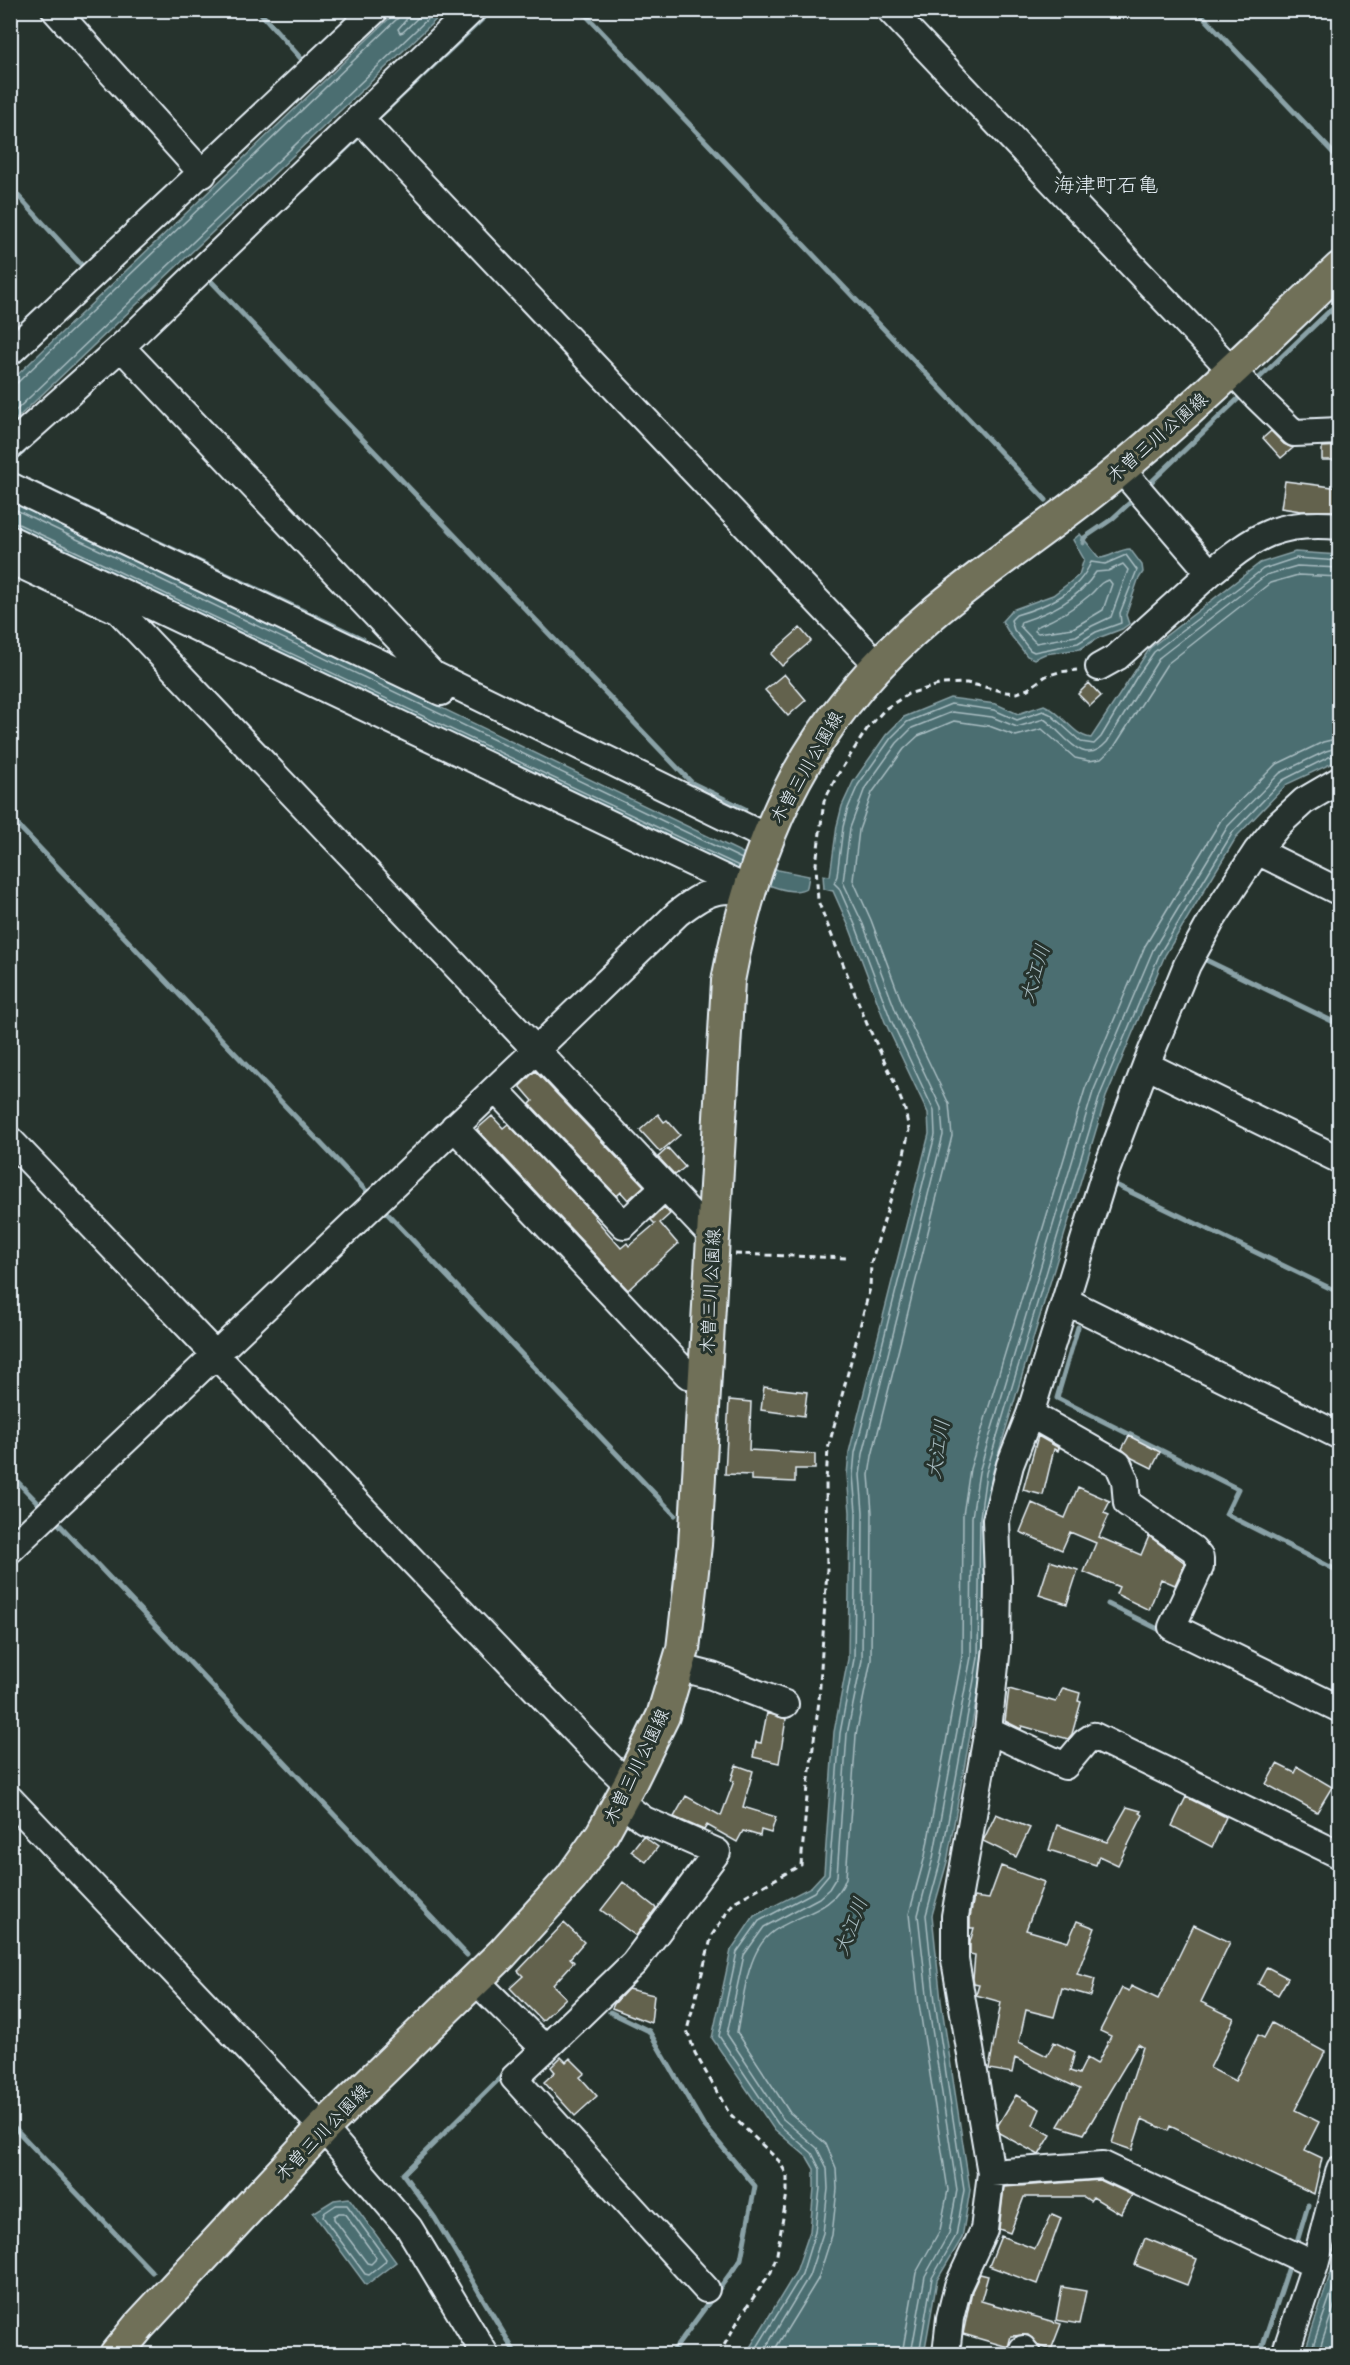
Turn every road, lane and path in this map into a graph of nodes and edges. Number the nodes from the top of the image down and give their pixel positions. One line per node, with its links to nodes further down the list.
1 (55, 10): 6 (street)
2 (375, 10): 6 (street)
3 (472, 10): 5 (street)
4 (890, 10): 10 (street)
5 (359, 118): 8 (street); 19 (street)
6 (203, 174): 9 (street)
7 (1340, 268): 10 (main road, 木曽三川公園線)
8 (121, 347): 12 (street); 22 (street)
9 (10, 352)
10 (1233, 370): 11 (street); 13 (main road, 木曽三川公園線)
11 (1340, 431)
12 (10, 446)
13 (1121, 469): 18 (street); 19 (main road, 木曽三川公園線)
14 (10, 486): 22 (street)
15 (1340, 526): 18 (street)
16 (10, 539): 25 (street)
17 (10, 560): 27 (street)
18 (1210, 573): 20 (street)
19 (878, 665): 23 (main road, 木曽三川公園線)
20 (1099, 667): 58 (path)
21 (1340, 780): 24 (street)
22 (738, 824): 23 (street)
23 (764, 846): 25 (main road, 木曽三川公園線)
24 (1257, 851): 26 (street); 28 (street)
25 (750, 886): 27 (street); 34 (main road, 木曽三川公園線)
26 (1340, 892)
27 (536, 1050): 29 (street); 33 (street)
28 (1146, 1065): 32 (street); 36 (street)
29 (495, 1089): 30 (street); 33 (street)
30 (454, 1127): 37 (street); 38 (street)
31 (10, 1140): 37 (street)
32 (1340, 1160)
33 (665, 1186): 34 (street)
34 (713, 1245): 35 (path); 38 (main road, 木曽三川公園線)
35 (847, 1258)
36 (1066, 1301): 39 (street); 40 (street)
37 (214, 1356): 41 (street); 46 (street)
38 (705, 1377): 42 (main road, 木曽三川公園線)
39 (1030, 1414): 44 (street); 45 (street)
40 (1340, 1436)
41 (10, 1550)
42 (677, 1667): 43 (street); 46 (main road, 木曽三川公園線)
43 (785, 1704)
44 (1340, 1709)
45 (988, 1730): 48 (street); 53 (street)
46 (624, 1794): 49 (main road, 木曽三川公園線); 50 (street)
47 (10, 1799): 51 (street)
48 (1340, 1855)
49 (475, 1980): 50 (street); 51 (main road, 木曽三川公園線)
50 (545, 2049): 55 (street)
51 (323, 2128): 56 (main road, 木曽三川公園線); 57 (street)
52 (1340, 2169): 54 (street)
53 (991, 2174): 54 (street); 59 (street)
54 (1315, 2265): 60 (street)
55 (706, 2289)
56 (116, 2355)
57 (485, 2355)
58 (719, 2355)
59 (946, 2355)
60 (1285, 2355)

